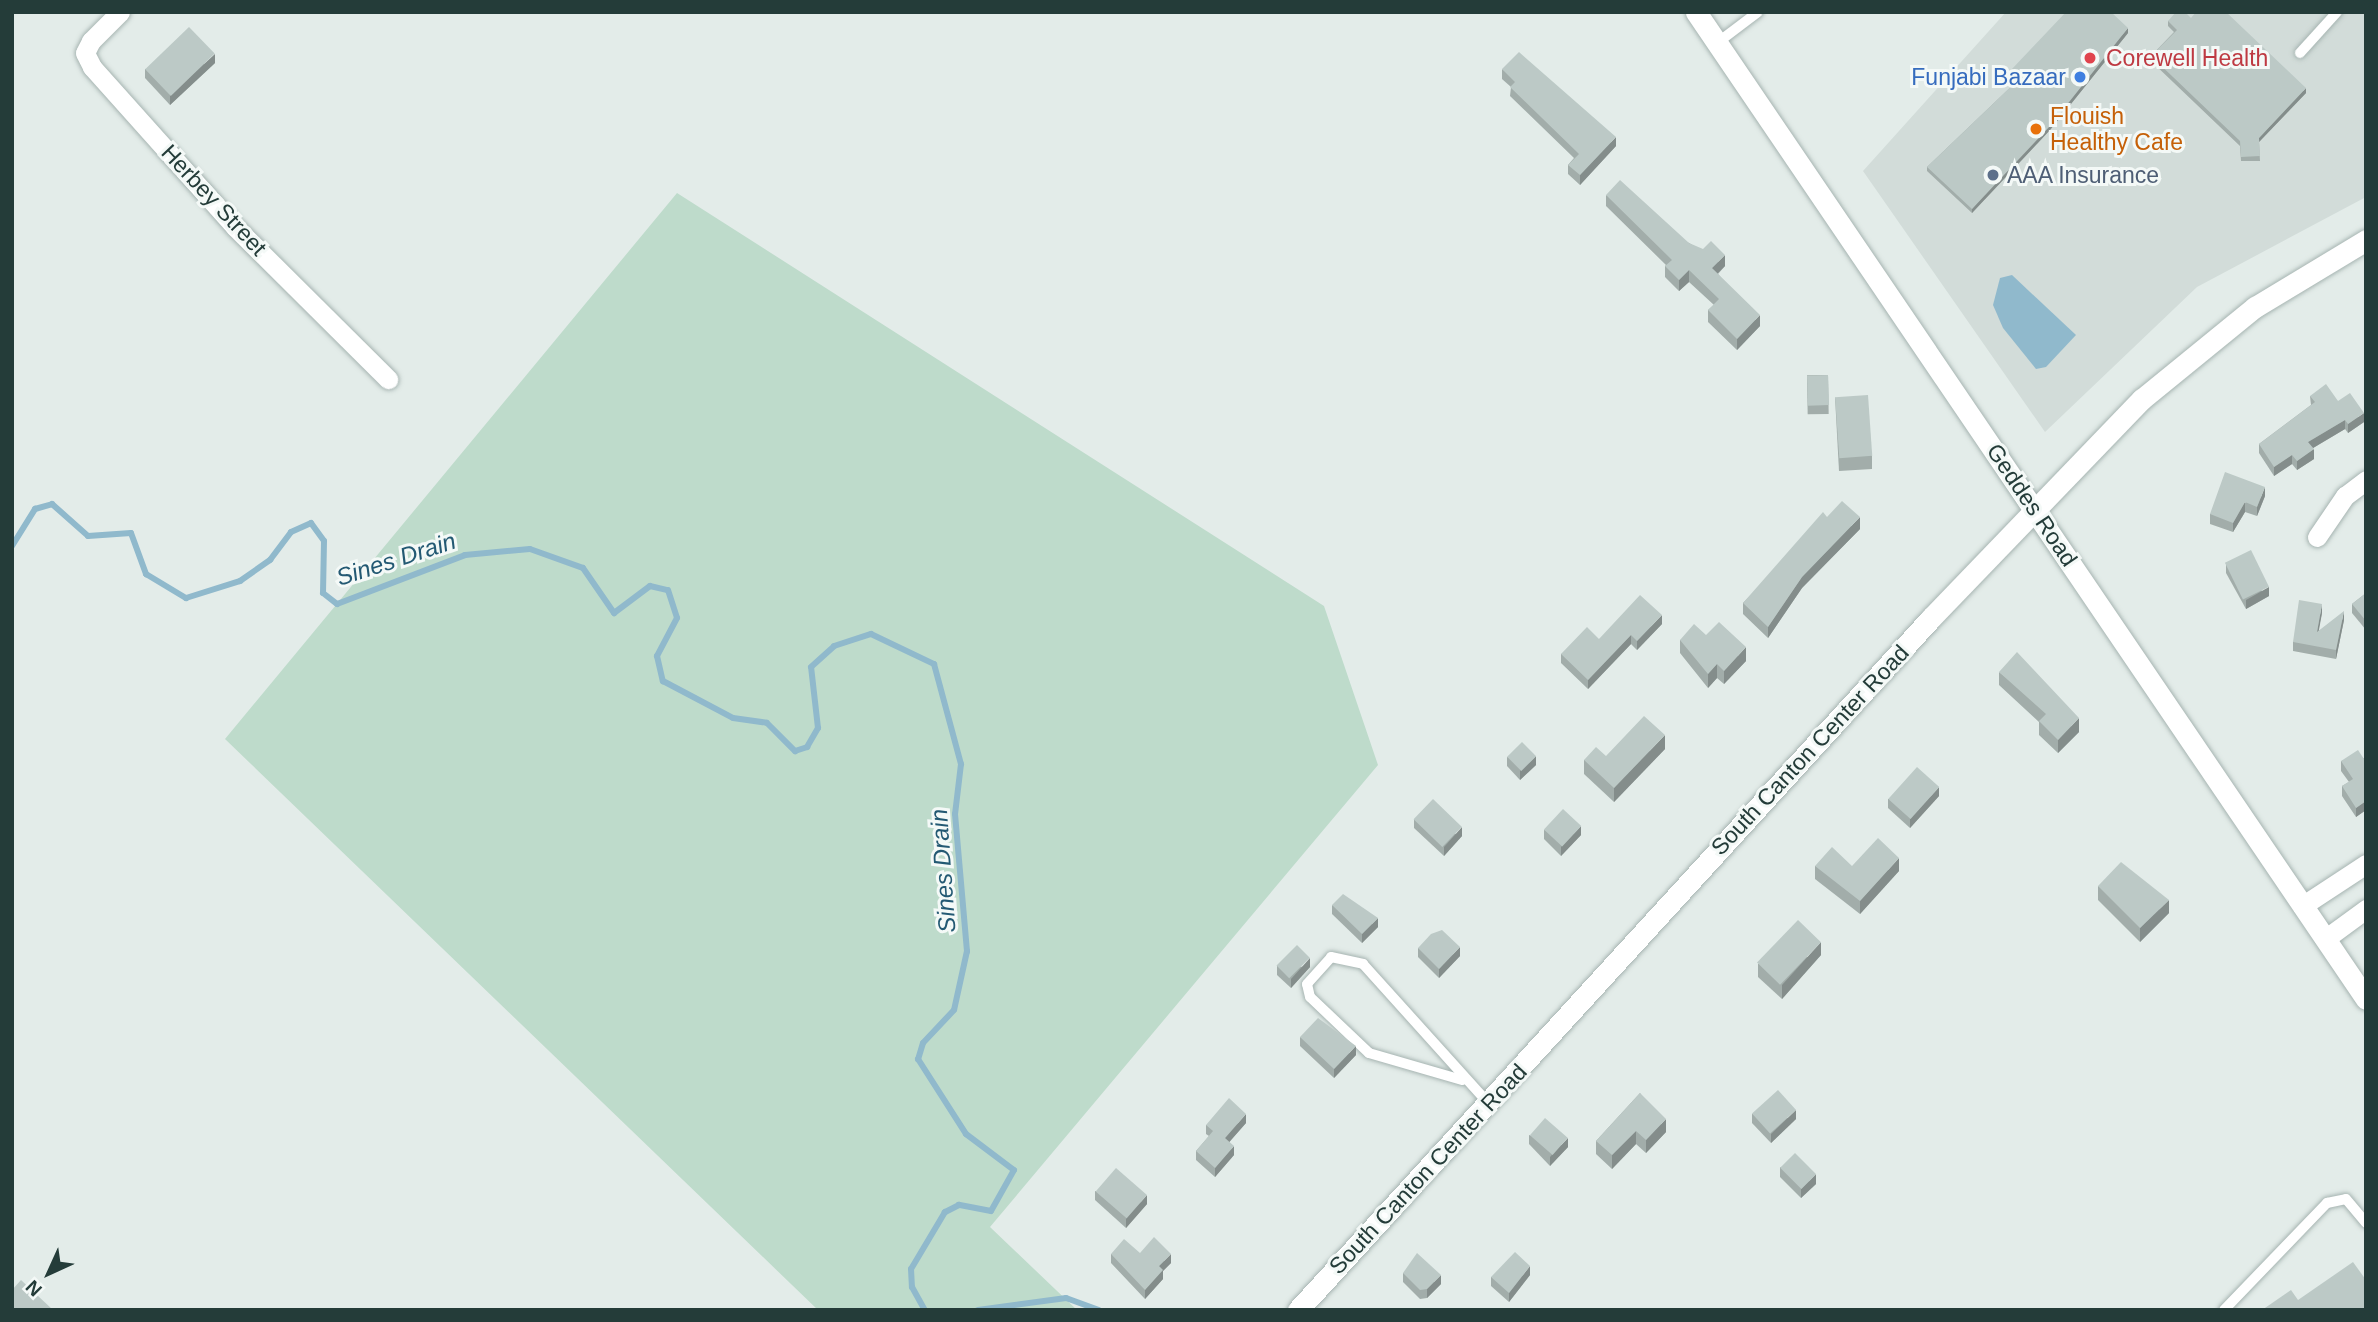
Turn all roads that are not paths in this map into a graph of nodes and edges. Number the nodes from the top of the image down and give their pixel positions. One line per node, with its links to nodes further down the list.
1 (120, 12): 8 (street, Herbey Street)
2 (1696, 12): 5 (main road, Geddes Road)
3 (1758, 12): 5 (lane)
4 (2337, 12): 6 (lane)
5 (1717, 44): 10 (main road, Geddes Road)
6 (2300, 53)
7 (2366, 240): 10 (main road, South Canton Center Road)
8 (388, 379)
9 (2366, 480): 11 (street)
10 (2035, 509): 13 (main road, Geddes Road); 18 (main road, South Canton Center Road)
11 (2317, 537)
12 (2366, 864): 13 (street)
13 (2302, 906): 15 (main road, Geddes Road)
14 (2366, 909): 15 (street)
15 (2325, 939): 16 (main road, Geddes Road)
16 (2366, 999)
17 (1462, 1080): 17 (lane); 18 (lane)
18 (1489, 1105): 20 (main road, South Canton Center Road)
19 (2366, 1223): 21 (lane)
20 (1298, 1310)
21 (2224, 1310)

